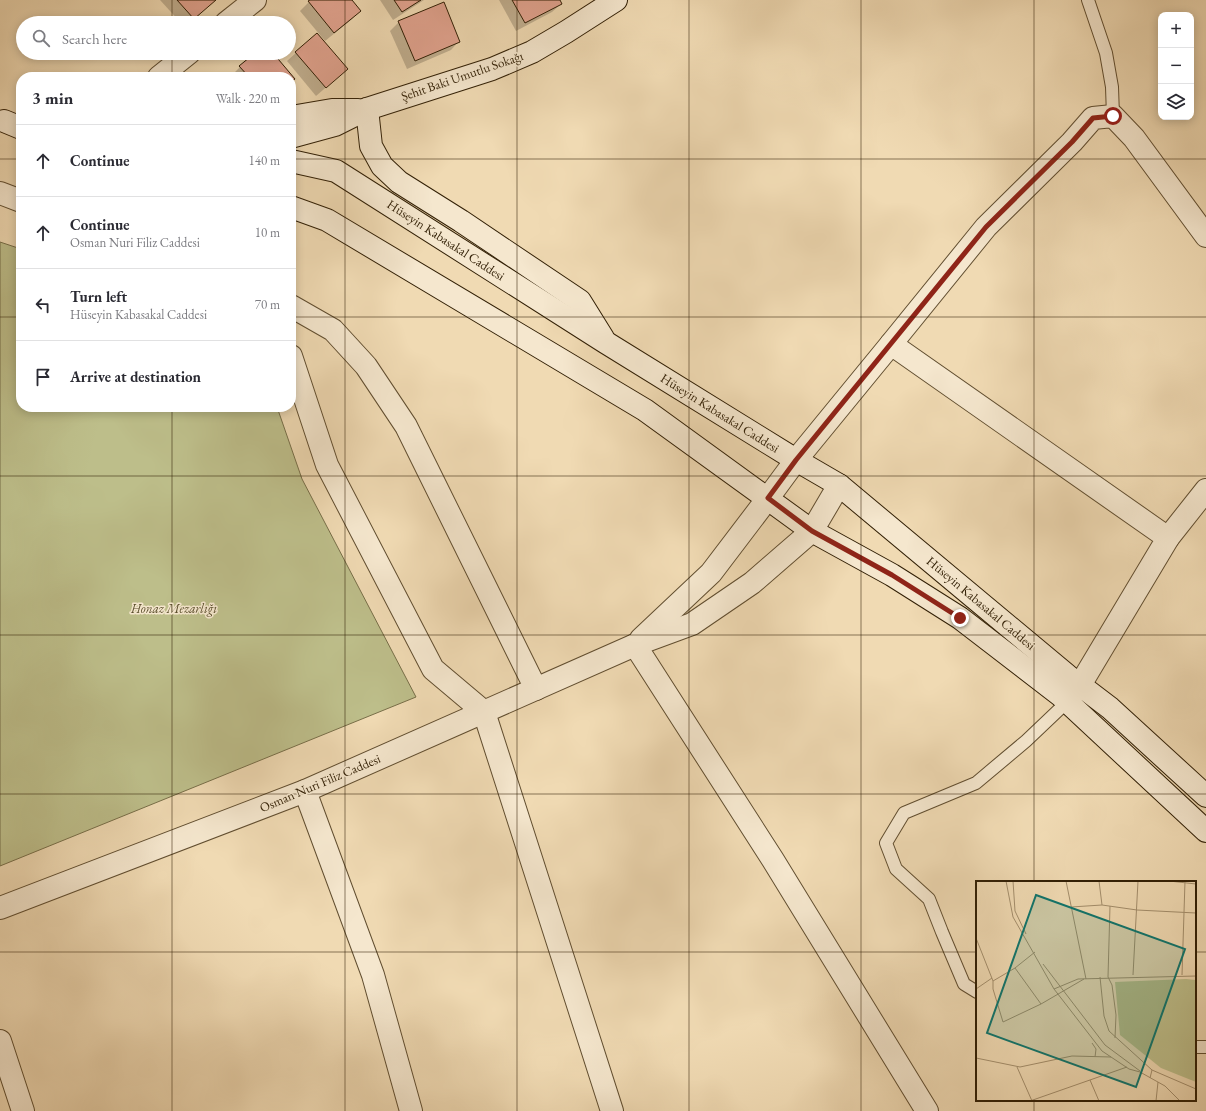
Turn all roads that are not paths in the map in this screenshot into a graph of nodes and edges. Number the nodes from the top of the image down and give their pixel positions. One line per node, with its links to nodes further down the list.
1 (255, 0): 4 (street)
2 (616, 0): 7 (street, Şehit Baki Umutlu Sokağı)
3 (1088, 0): 9 (lane)
4 (235, 16)
5 (180, 60): 6 (street)
6 (165, 72)
7 (367, 109): 8 (street); 10 (street); 17 (street)
8 (296, 116)
9 (1113, 116): 15 (street); 18 (street, Osman Nuri Filiz Caddesi)
10 (296, 136)
11 (296, 162): 17 (street, Hüseyin Kabasakal Caddesi)
12 (0, 193): 13 (street)
13 (16, 199)
14 (296, 209): 23 (street, Hüseyin Kabasakal Caddesi)
15 (1206, 236)
16 (296, 309): 27 (street)
17 (605, 342): 20 (street, Hüseyin Kabasakal Caddesi)
18 (891, 344): 20 (street, Osman Nuri Filiz Caddesi); 25 (street)
19 (296, 371): 29 (street)
20 (796, 460): 21 (street, Hüseyin Kabasakal Caddesi); 23 (street, Osman Nuri Filiz Caddesi)
21 (839, 485): 24 (street, Osman Nuri Filiz Caddesi); 28 (street, Hüseyin Kabasakal Caddesi)
22 (1206, 490): 25 (street)
23 (768, 498): 24 (street, Hüseyin Kabasakal Caddesi); 26 (street, Osman Nuri Filiz Caddesi)
24 (812, 531): 26 (street, Osman Nuri Filiz Caddesi); 28 (street, Hüseyin Kabasakal Caddesi)
25 (1168, 538): 28 (street)
26 (635, 645): 27 (street, Osman Nuri Filiz Caddesi); 39 (street)
27 (536, 689): 29 (street, Osman Nuri Filiz Caddesi)
28 (1073, 693): 31 (street, Hüseyin Kabasakal Caddesi); 32 (street, Hüseyin Kabasakal Caddesi); 34 (lane)
29 (484, 712): 30 (street, Osman Nuri Filiz Caddesi); 38 (street)
30 (305, 791): 33 (street, Osman Nuri Filiz Caddesi); 37 (street)
31 (1206, 796)
32 (1206, 831)
33 (0, 908)
34 (976, 991)
35 (0, 1041): 36 (street)
36 (23, 1111)
37 (411, 1111)
38 (612, 1111)
39 (927, 1111)

